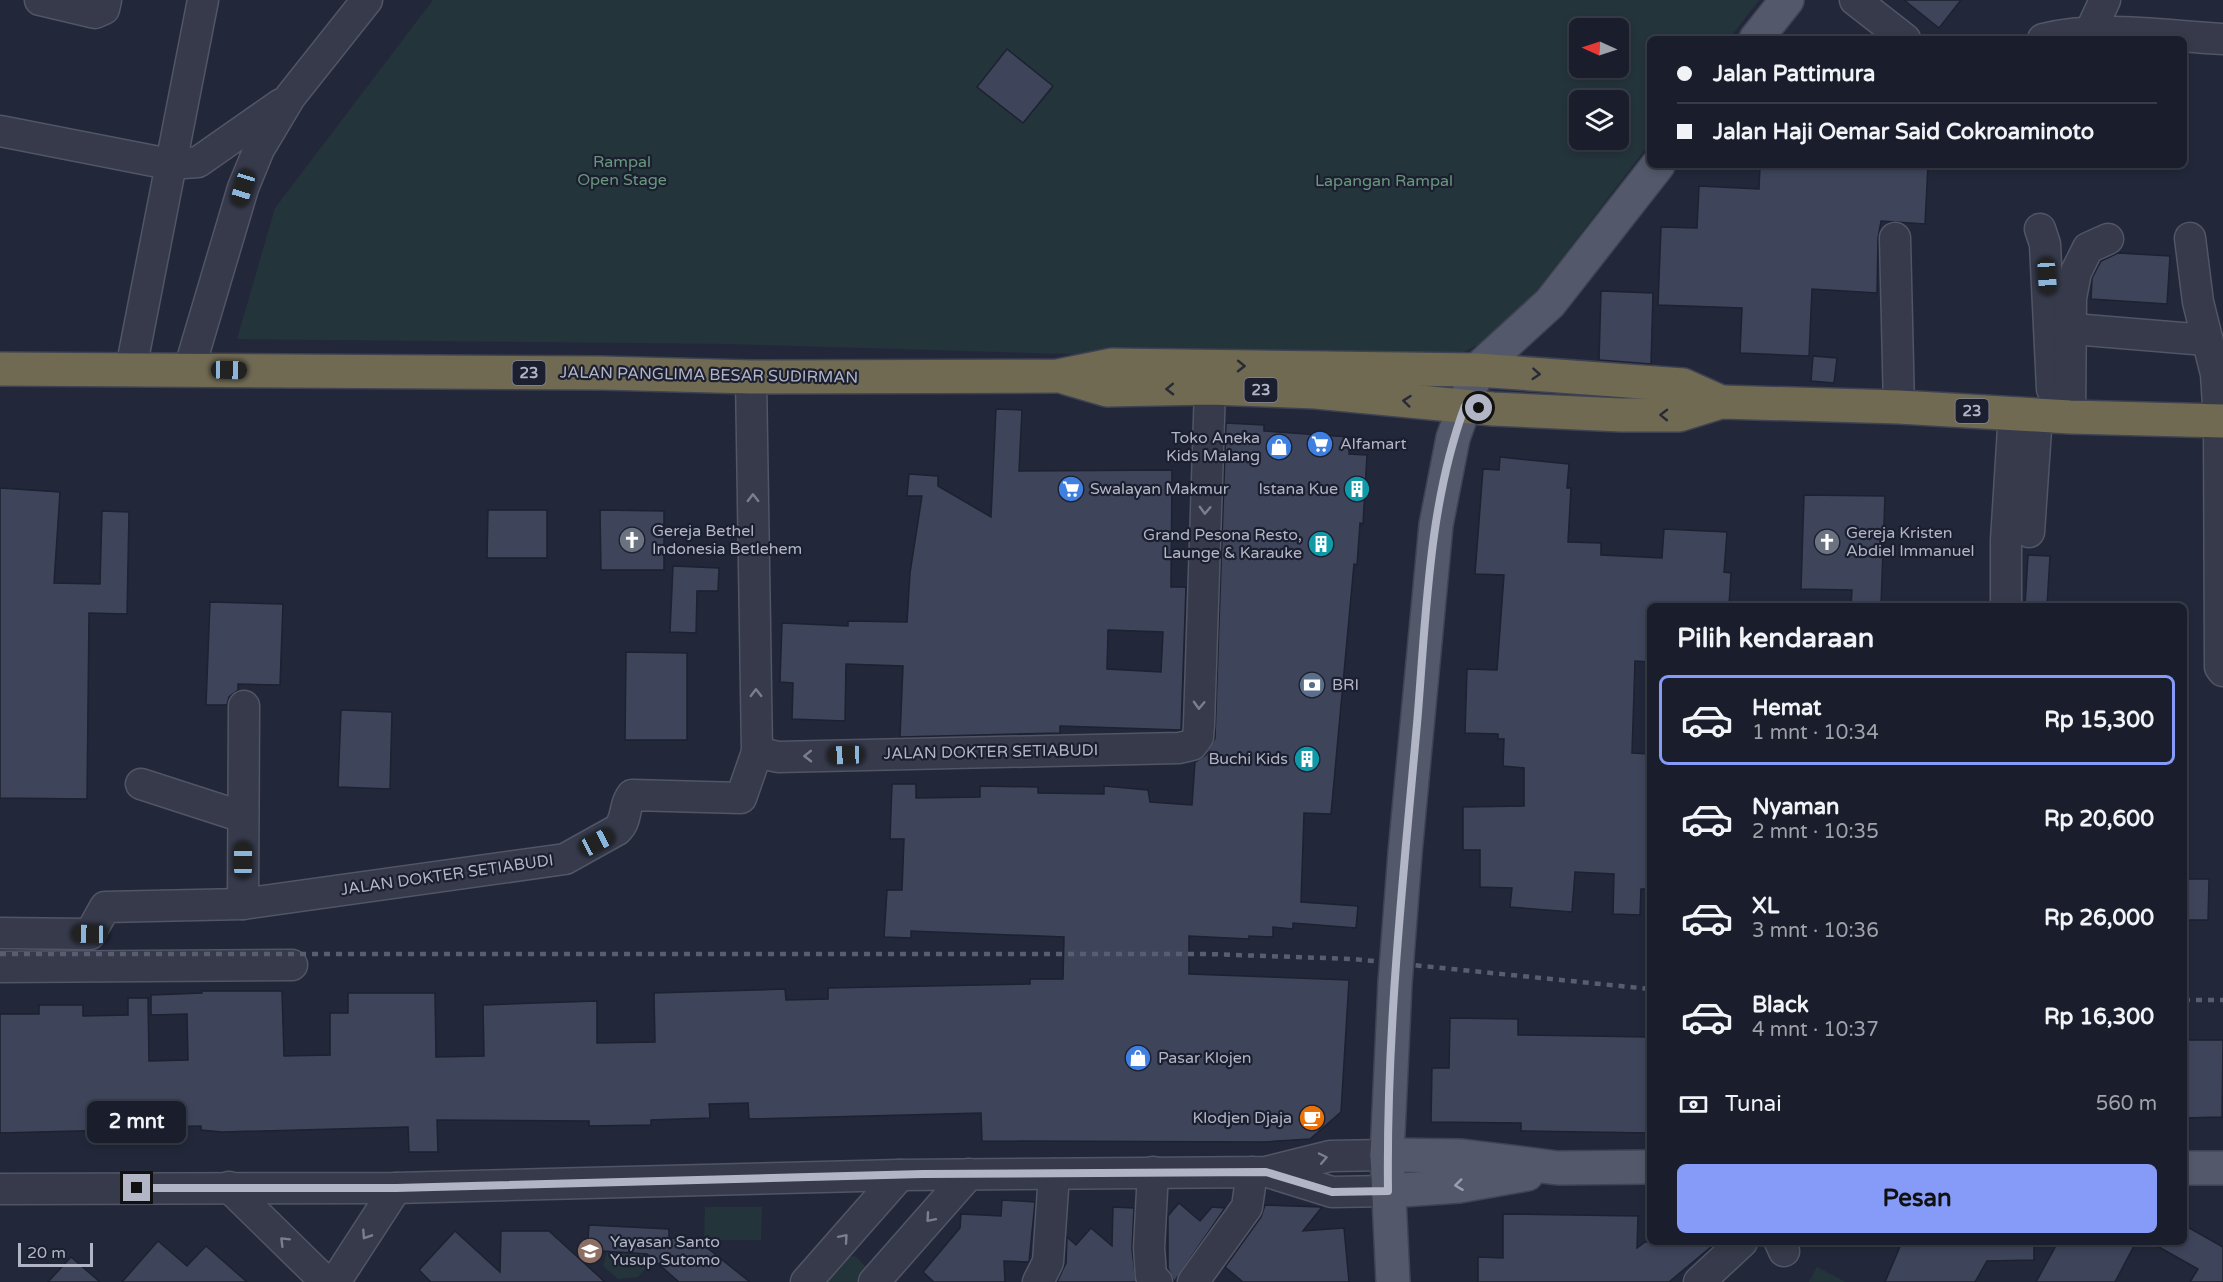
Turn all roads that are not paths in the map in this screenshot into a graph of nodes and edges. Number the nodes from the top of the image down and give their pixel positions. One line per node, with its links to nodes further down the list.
1 (40, 0): 2 (street)
2 (106, 0)
3 (203, 0): 17 (street)
4 (367, 0): 15 (street)
5 (1787, 0): 9 (main road)
6 (1855, 0): 10 (street)
7 (2105, 0): 8 (street)
8 (2090, 32): 11 (street); 12 (street)
9 (1758, 36)
10 (1901, 36)
11 (2056, 36)
12 (2166, 36)
13 (2187, 37): 14 (street)
14 (2223, 39)
15 (290, 97): 17 (street); 27 (street)
16 (0, 131): 17 (street)
17 (169, 164): 26 (street)
18 (1656, 168): 28 (main road)
19 (2040, 229): 35 (street)
20 (1895, 238): 34 (street)
21 (2190, 238): 24 (street)
22 (2108, 239): 23 (street)
23 (2073, 329): 24 (street); 35 (street)
24 (2206, 340): 36 (street)
25 (0, 369): 26 (highway, JALAN PANGLIMA BESAR SUDIRMAN / 23)
26 (131, 369): 27 (highway, JALAN PANGLIMA BESAR SUDIRMAN / 23)
27 (189, 370): 30 (highway, JALAN PANGLIMA BESAR SUDIRMAN / 23)
28 (1477, 370): 29 (highway, JALAN PANGLIMA BESAR SUDIRMAN / 23, one-way to 28); 32 (highway, JALAN PANGLIMA BESAR SUDIRMAN / 23, one-way to 32); 33 (main road)
29 (1058, 376): 30 (highway, JALAN PANGLIMA BESAR SUDIRMAN / 23); 31 (highway, JALAN PANGLIMA BESAR SUDIRMAN / 23, one-way to 29)
30 (751, 377): 41 (street, one-way to 30)
31 (1210, 388): 33 (highway, JALAN PANGLIMA BESAR SUDIRMAN / 23, one-way to 31); 41 (street, JALAN DOKTER SETIABUDI, one-way to 41)
32 (1721, 402): 33 (highway, JALAN PANGLIMA BESAR SUDIRMAN / 23, one-way to 33); 34 (highway, JALAN PANGLIMA BESAR SUDIRMAN / 23)
33 (1465, 406): 48 (main road, bridge)
34 (1899, 407): 35 (highway, JALAN PANGLIMA BESAR SUDIRMAN / 23)
35 (2043, 415): 36 (highway, JALAN PANGLIMA BESAR SUDIRMAN / 23); 37 (street); 38 (street)
36 (2221, 421): 39 (street)
37 (2029, 532)
38 (2006, 603)
39 (2223, 671)
40 (244, 706): 43 (street)
41 (757, 752): 44 (street, JALAN DOKTER SETIABUDI)
42 (141, 784): 43 (street)
43 (243, 817): 44 (street)
44 (243, 904): 45 (street, JALAN DOKTER SETIABUDI)
45 (0, 933)
46 (292, 965): 47 (street)
47 (0, 967)
48 (1388, 1155): 50 (main road); 54 (street, one-way to 48); 61 (main road)
49 (1647, 1167): 50 (main road)
50 (1558, 1168): 61 (main road, one-way to 61)
51 (2187, 1168): 52 (main road)
52 (2223, 1168)
53 (1153, 1172): 54 (street); 56 (street); 68 (street)
54 (1259, 1172): 61 (street); 69 (street)
55 (969, 1174): 56 (street); 57 (street); 66 (street, one-way to 66)
56 (1054, 1174): 67 (street)
57 (900, 1175): 59 (street); 65 (street, one-way to 57)
58 (229, 1187): 59 (street); 60 (street); 63 (street, one-way to 58)
59 (396, 1188): 64 (street, one-way to 64)
60 (0, 1190)
61 (1388, 1191): 70 (main road)
62 (1739, 1245): 71 (street)
63 (326, 1282)
64 (335, 1282)
65 (806, 1282)
66 (874, 1282)
67 (1038, 1282)
68 (1157, 1282)
69 (1193, 1282)
70 (1393, 1282)
71 (1699, 1282)

